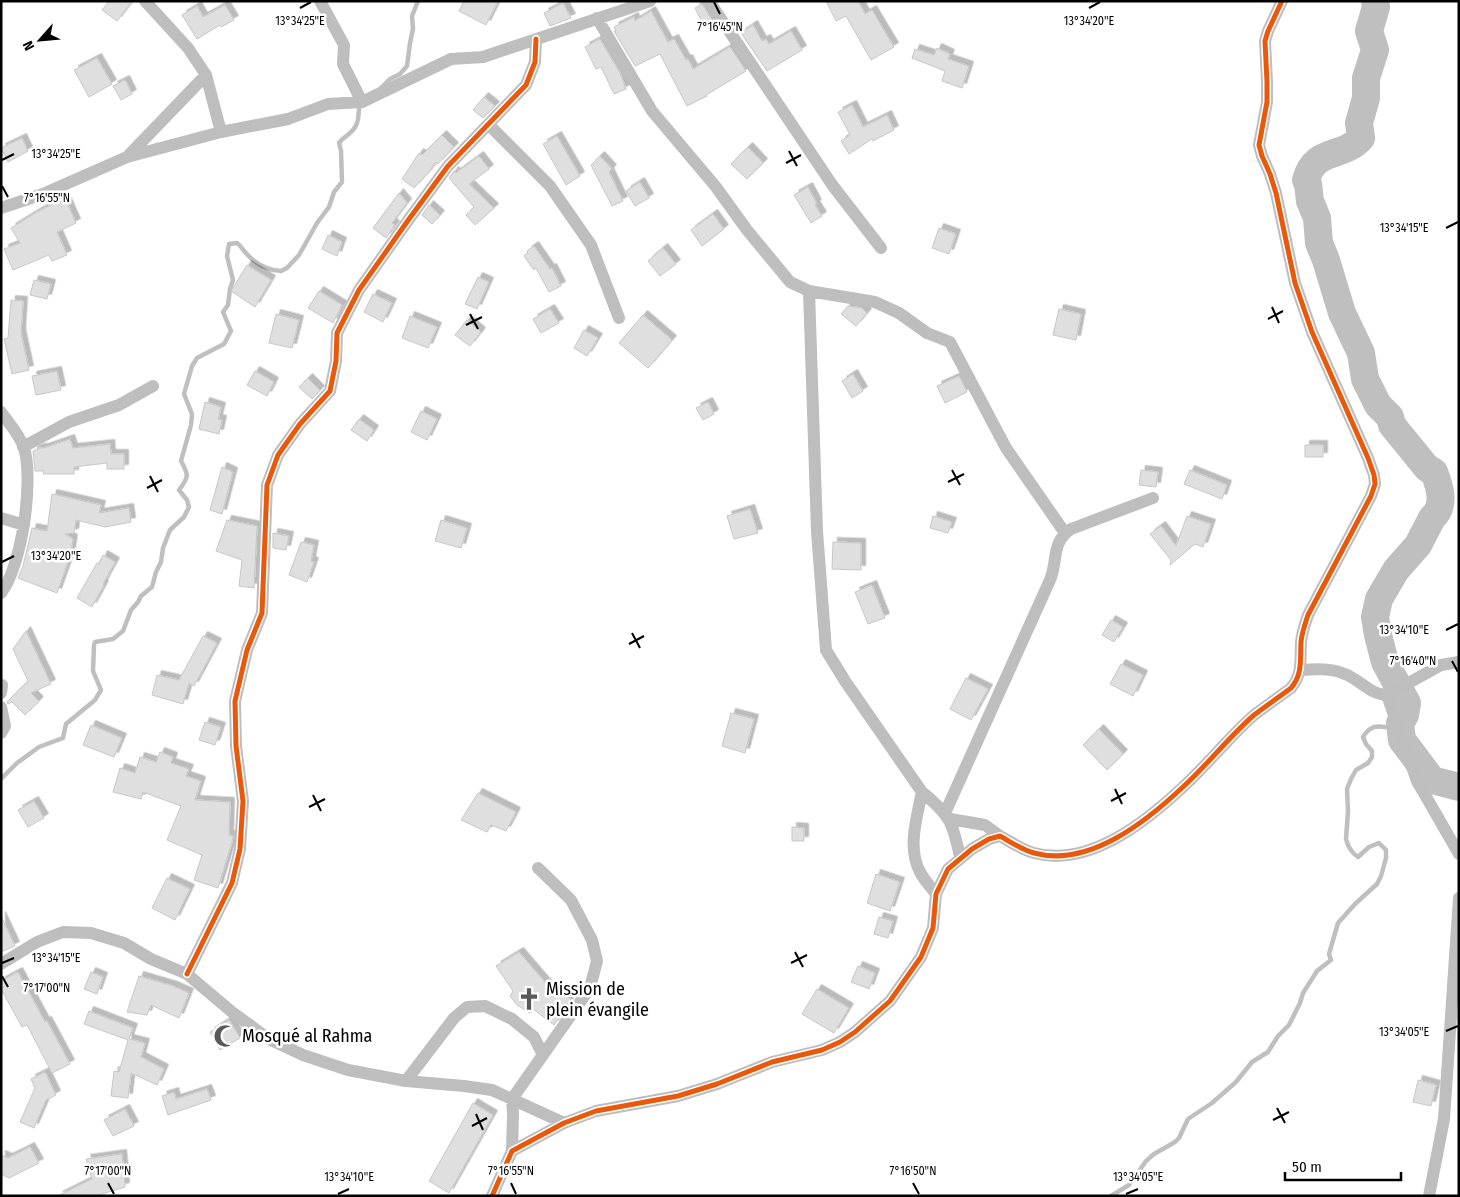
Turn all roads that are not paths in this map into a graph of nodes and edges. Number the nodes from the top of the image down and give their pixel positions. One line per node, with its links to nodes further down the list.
1 (320, 1): 9 (street)
2 (650, 1): 6 (street)
3 (709, 1): 14 (street)
4 (1282, 1): 26 (street)
5 (150, 3): 8 (street)
6 (597, 18): 7 (street); 15 (street)
7 (536, 38): 9 (street); 10 (street)
8 (206, 75): 11 (street); 12 (street)
9 (362, 102): 11 (street)
10 (489, 125): 16 (street); 39 (street)
11 (221, 132): 12 (street)
12 (127, 157): 13 (street)
13 (1, 208)
14 (881, 248)
15 (809, 291): 23 (street); 30 (street)
16 (618, 318)
17 (152, 386): 19 (street)
18 (1, 412): 19 (street)
19 (24, 447): 22 (street)
20 (1153, 498): 23 (street)
21 (1, 518): 22 (street)
22 (24, 525): 24 (street)
23 (1065, 533): 31 (street)
24 (1, 593)
25 (1459, 662): 27 (street)
26 (1301, 670): 27 (street); 32 (street)
27 (1388, 695): 33 (street)
28 (1, 707): 29 (street)
29 (1, 733)
30 (922, 792): 31 (street); 36 (street)
31 (947, 816): 32 (street); 34 (street)
32 (1000, 836): 34 (street)
33 (1459, 854)
34 (960, 857): 36 (street)
35 (538, 868): 40 (street)
36 (936, 894): 43 (street)
37 (1459, 898): 46 (street)
38 (1, 964): 39 (street)
39 (187, 974): 41 (street)
40 (542, 1055): 41 (street); 42 (street)
41 (406, 1081): 42 (street)
42 (512, 1099): 43 (street); 44 (street)
43 (564, 1122): 44 (street)
44 (512, 1151): 45 (street)
45 (492, 1196)
46 (1429, 1196)

